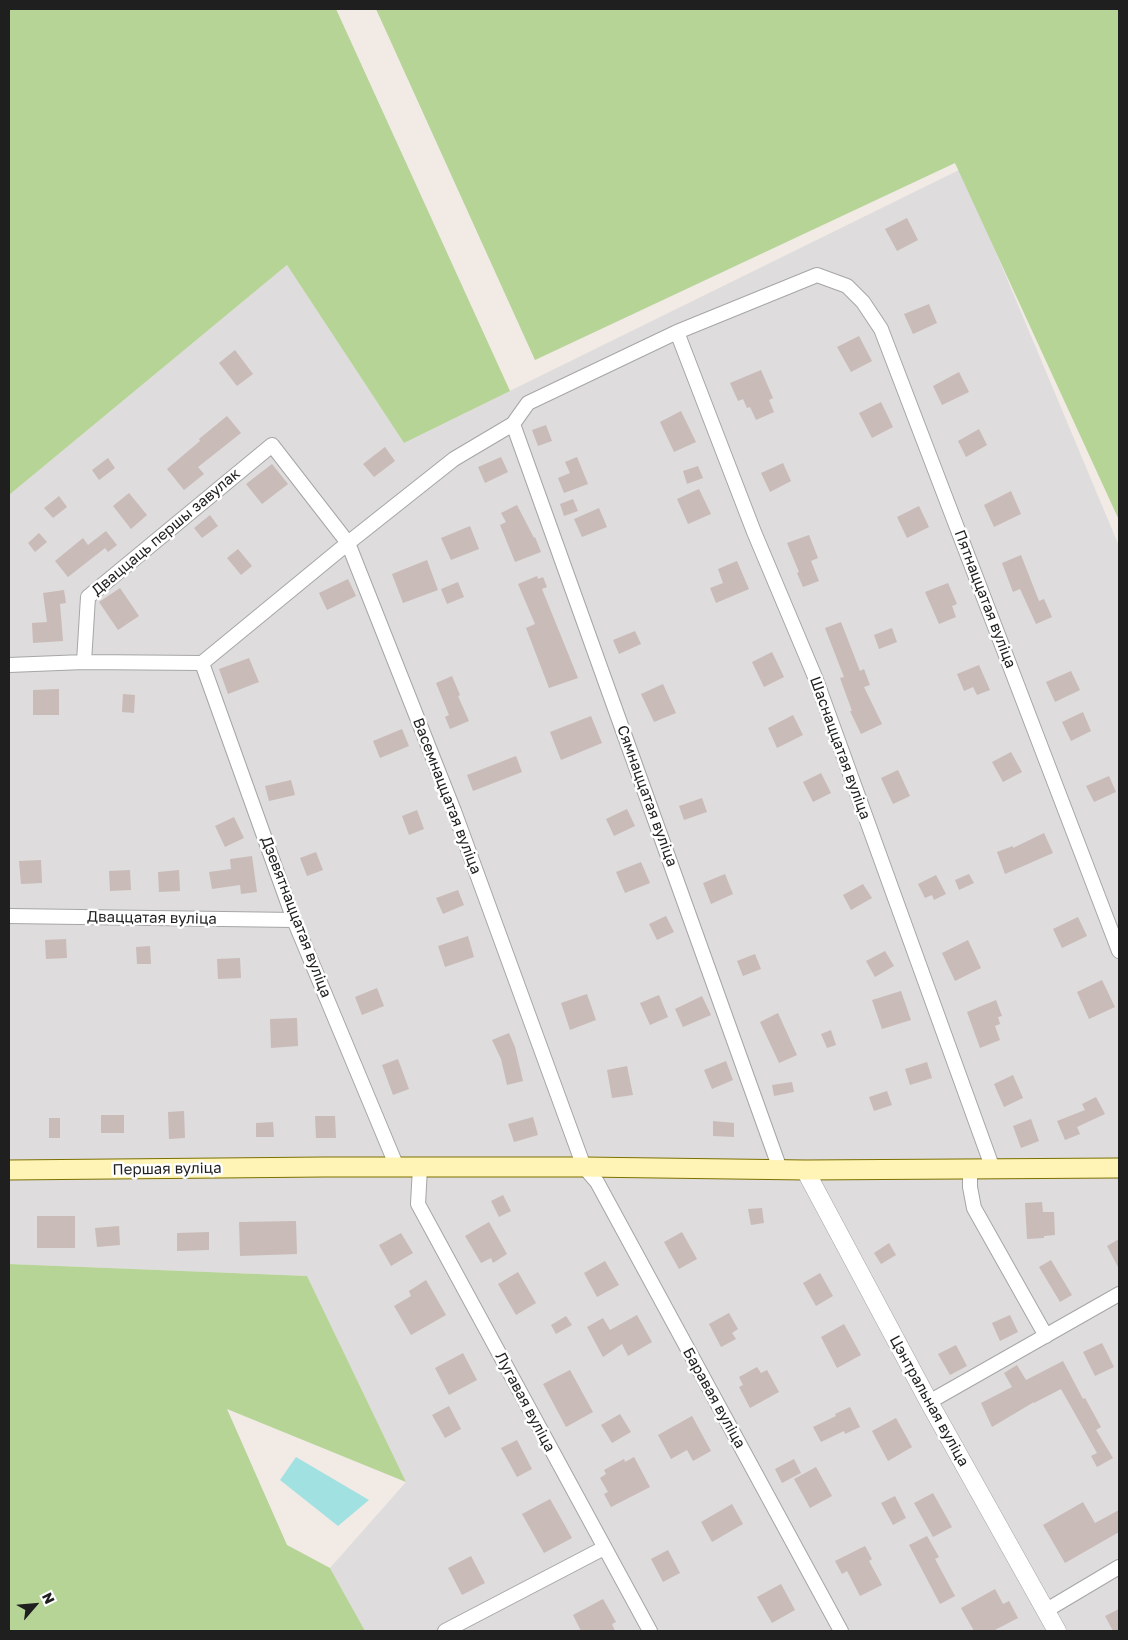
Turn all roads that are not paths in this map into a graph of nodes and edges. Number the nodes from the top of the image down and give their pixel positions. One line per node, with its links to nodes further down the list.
1 (677, 332): 2 (street); 10 (street, Пятнаццатая вуліца); 16 (street, Шаснаццатая вуліца)
2 (513, 424): 4 (street); 18 (street, Сямнаццатая вуліца)
3 (272, 445): 4 (street, Васемнаццатая вуліца); 5 (street, Дваццаць першы завулак)
4 (348, 543): 6 (street); 12 (street, Васемнаццатая вуліца)
5 (84, 662): 6 (street); 7 (street)
6 (202, 663): 9 (street, Дзевятнаццатая вуліца)
7 (9, 665)
8 (9, 916): 9 (street, Дваццатая вуліца)
9 (294, 920): 11 (street, Дзевятнаццатая вуліца)
10 (1119, 951)
11 (397, 1167): 13 (main road, Першая вуліца); 17 (main road, Першая вуліца)
12 (584, 1167): 13 (main road, Першая вуліца); 18 (main road, Першая вуліца); 28 (street, Баравая вуліца)
13 (420, 1168): 23 (street, Лугавая вуліца)
14 (1119, 1168): 16 (main road, Першая вуліца)
15 (970, 1169): 16 (main road, Першая вуліца); 19 (main road, Першая вуліца); 21 (street)
16 (992, 1169)
17 (9, 1170)
18 (780, 1170): 19 (main road, Першая вуліца)
19 (805, 1170): 22 (street, Цэнтральная вуліца)
20 (1119, 1294): 21 (street)
21 (1046, 1336): 22 (street)
22 (929, 1402): 25 (street, Цэнтральная вуліца)
23 (604, 1548): 26 (street); 27 (street, Лугавая вуліца)
24 (1119, 1567): 25 (street)
25 (1045, 1611): 29 (street, Цэнтральная вуліца)
26 (446, 1631)
27 (650, 1631)
28 (841, 1631)
29 (1057, 1631)

